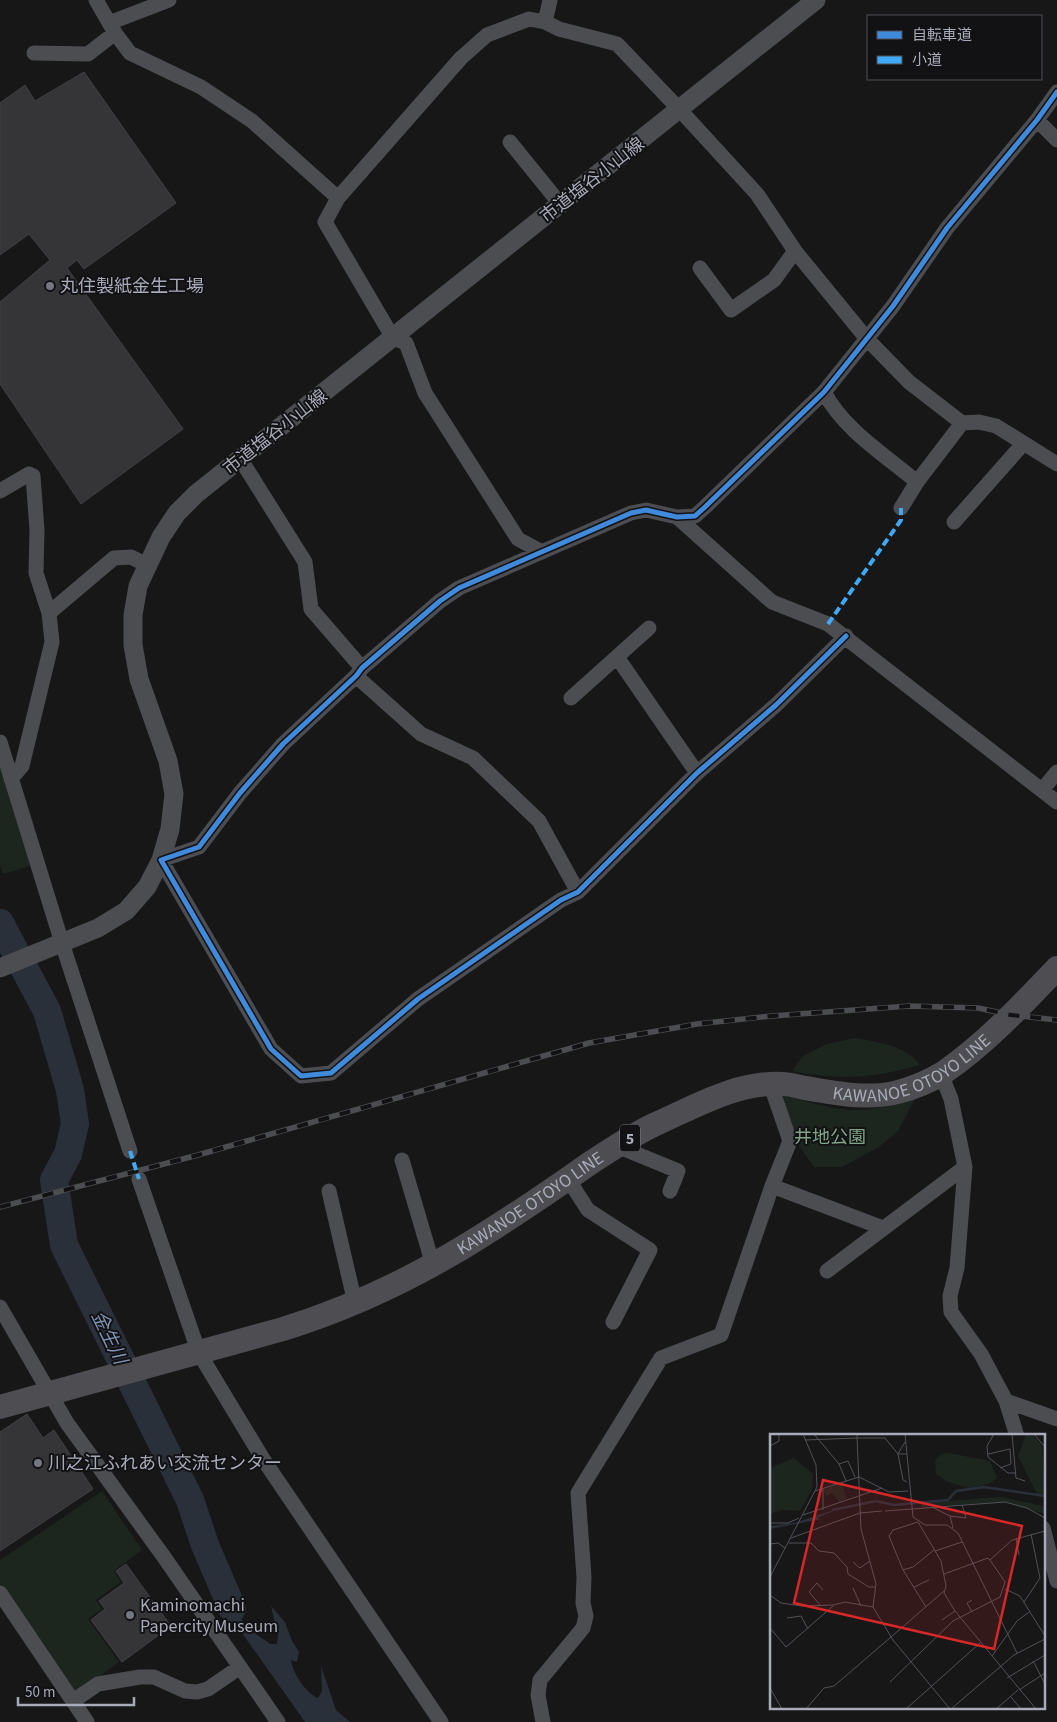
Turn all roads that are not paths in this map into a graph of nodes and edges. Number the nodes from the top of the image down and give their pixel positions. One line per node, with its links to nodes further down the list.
1 (96, 0): 6 (street)
2 (169, 0): 6 (street)
3 (550, 0): 5 (street)
4 (816, 0): 9 (street, 市道塩谷小山線)
5 (545, 22): 9 (street); 13 (street)
6 (112, 28): 7 (street); 13 (street)
7 (34, 54)
8 (1057, 92): 10 (street)
9 (680, 110): 14 (street, 市道塩谷小山線); 15 (street)
10 (1037, 120): 11 (street); 18 (street)
11 (1057, 140)
12 (510, 142): 14 (street)
13 (338, 198): 17 (street)
14 (560, 204): 17 (street, 市道塩谷小山線)
15 (795, 251): 16 (street); 18 (street)
16 (700, 268)
17 (393, 338): 22 (street, 市道塩谷小山線); 29 (street)
18 (867, 338): 19 (street); 20 (street)
19 (824, 392): 24 (street); 27 (street)
20 (962, 423): 21 (street); 24 (street)
21 (1023, 444): 23 (street); 28 (street)
22 (241, 460): 30 (street, 市道塩谷小山線); 35 (street)
23 (1057, 464)
24 (917, 482): 26 (street)
25 (0, 491): 31 (street)
26 (901, 508)
27 (677, 517): 29 (street); 33 (street)
28 (954, 522)
29 (542, 552): 35 (street)
30 (147, 565): 31 (street); 43 (street, 市道塩谷小山線)
31 (49, 613): 40 (street)
32 (649, 628): 34 (street)
33 (846, 636): 39 (street); 41 (street)
34 (616, 657): 36 (street); 39 (street)
35 (359, 672): 43 (street); 44 (street)
36 (572, 698)
37 (0, 742): 40 (street)
38 (1057, 772): 41 (street)
39 (697, 773): 44 (street)
40 (11, 779): 45 (street)
41 (1042, 790): 42 (street)
42 (1057, 802)
43 (161, 860): 44 (street); 45 (street, 市道塩谷小山線)
44 (578, 892)
45 (58, 944): 46 (street, 市道塩谷小山線); 51 (street)
46 (0, 968)
47 (1057, 968): 48 (main road, KAWANOE OTOYO LINE / 5)
48 (941, 1074): 49 (main road, KAWANOE OTOYO LINE / 5); 53 (street)
49 (770, 1083): 50 (main road, KAWANOE OTOYO LINE / 5); 56 (street)
50 (617, 1146): 55 (main road, KAWANOE OTOYO LINE / 5); 58 (street)
51 (130, 1151)
52 (402, 1160): 60 (street)
53 (965, 1167): 59 (street); 67 (street)
54 (139, 1179): 65 (street)
55 (568, 1179): 60 (main road, KAWANOE OTOYO LINE / 5); 64 (street)
56 (772, 1186): 59 (street); 79 (street)
57 (329, 1191): 62 (street)
58 (670, 1191)
59 (883, 1228): 61 (street)
60 (433, 1265): 62 (main road, KAWANOE OTOYO LINE / 5)
61 (827, 1271)
62 (355, 1303): 65 (main road, KAWANOE OTOYO LINE / 5)
63 (0, 1307): 66 (street)
64 (613, 1322)
65 (199, 1354): 66 (main road, KAWANOE OTOYO LINE / 5); 78 (street)
66 (51, 1393): 68 (main road, KAWANOE OTOYO LINE / 5); 74 (street)
67 (1006, 1401): 69 (street); 70 (street)
68 (0, 1407)
69 (1057, 1419)
70 (1015, 1434)
71 (1044, 1532): 72 (street)
72 (1057, 1581)
73 (0, 1593): 75 (street)
74 (240, 1667): 75 (street); 77 (street)
75 (73, 1701): 76 (street)
76 (87, 1722)
77 (278, 1722)
78 (441, 1722)
79 (544, 1722)

